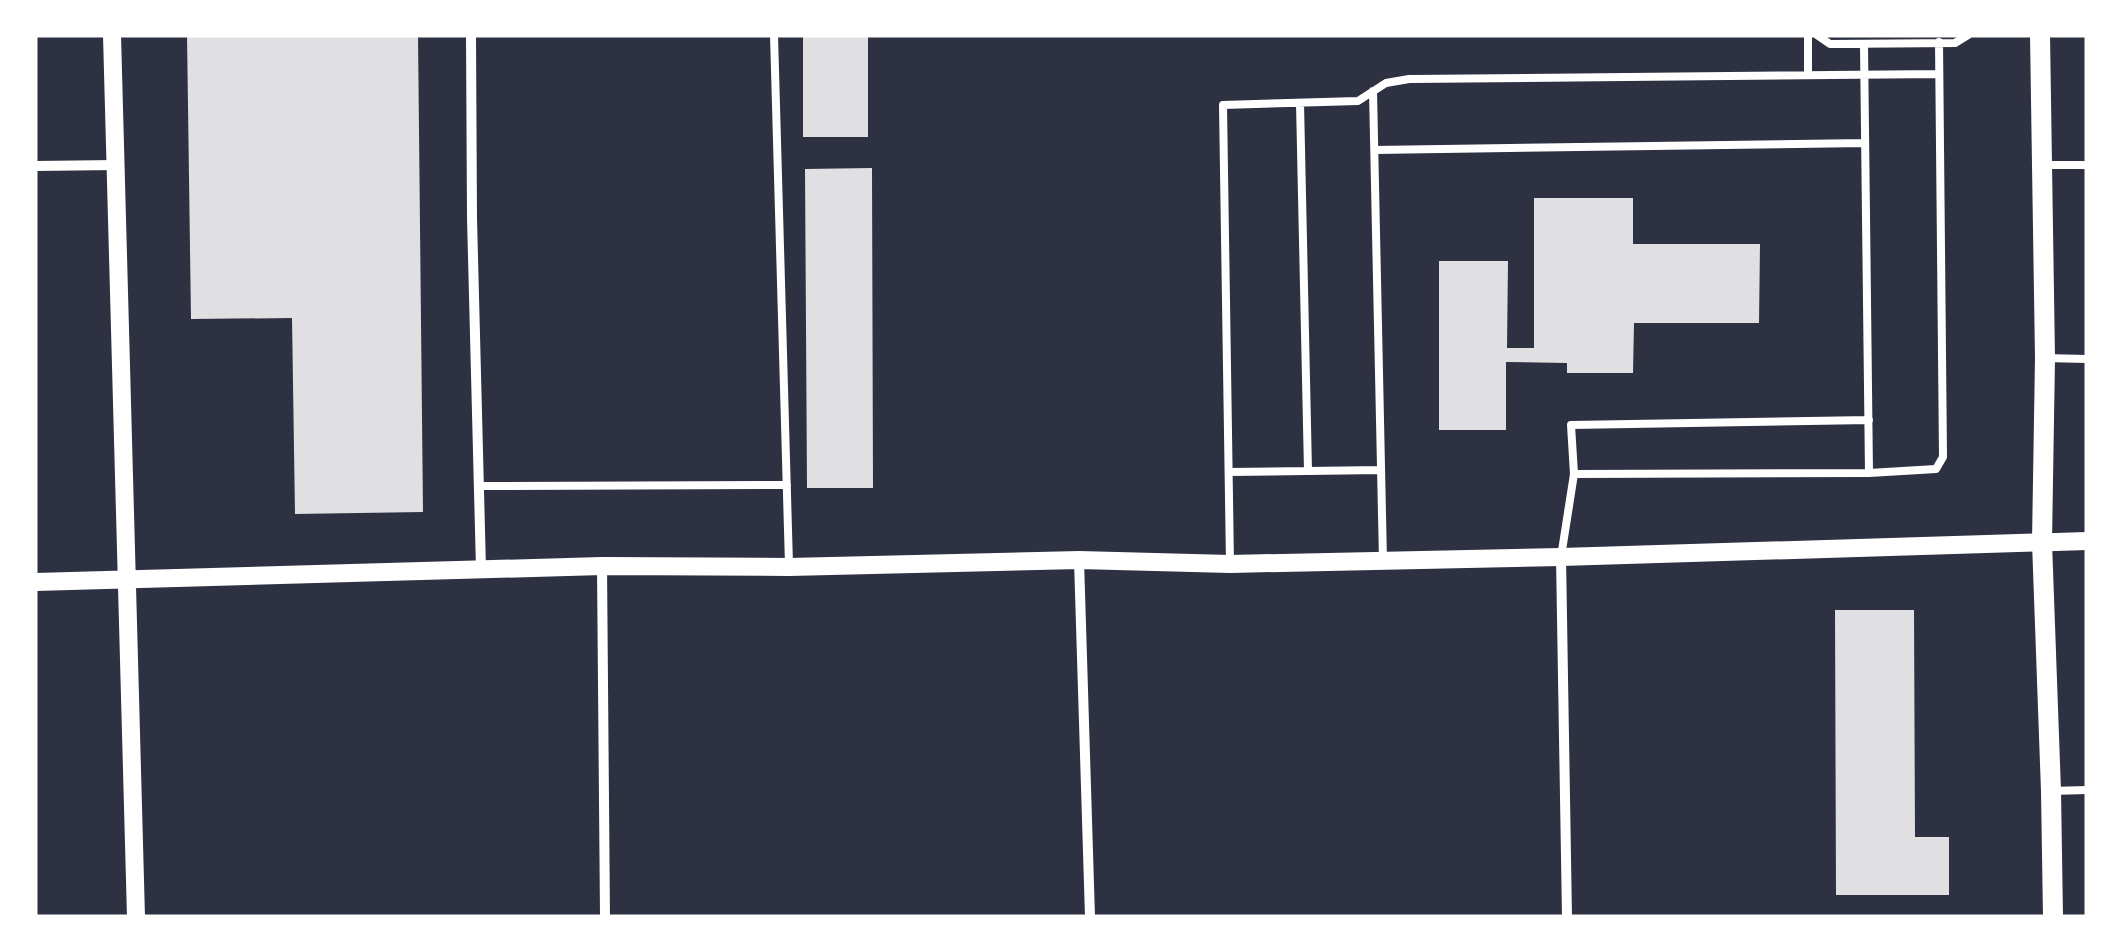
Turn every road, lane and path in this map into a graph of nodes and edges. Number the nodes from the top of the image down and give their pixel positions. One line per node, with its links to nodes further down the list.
1 (112, 35): 19 (street)
2 (471, 35): 31 (street)
3 (774, 35): 30 (lane)
4 (1808, 35): 12 (lane)
5 (1818, 35): 10 (lane)
6 (1968, 35): 9 (lane)
7 (2040, 35): 20 (main road)
8 (1924, 39): 9 (lane); 10 (lane)
9 (1939, 42): 11 (lane)
10 (1864, 45): 13 (lane)
11 (1939, 74): 13 (lane); 28 (lane)
12 (1808, 75): 13 (lane); 14 (lane)
13 (1864, 75): 16 (lane)
14 (1374, 91): 15 (lane); 17 (lane)
15 (1300, 102): 26 (lane); 27 (lane)
16 (1865, 143): 17 (lane); 24 (lane)
17 (1375, 150): 25 (lane)
18 (2087, 164): 20 (lane)
19 (116, 165): 21 (street); 41 (street)
20 (2042, 165): 22 (main road)
21 (35, 166)
22 (2046, 358): 23 (lane); 32 (main road)
23 (2087, 359)
24 (1869, 420): 28 (lane); 29 (lane)
25 (1381, 470): 26 (lane); 36 (lane)
26 (1308, 471): 27 (lane)
27 (1229, 472): 37 (lane)
28 (1869, 473): 29 (lane)
29 (1574, 474): 34 (lane)
30 (787, 485): 31 (lane); 39 (lane)
31 (480, 486): 40 (street)
32 (2042, 542): 33 (street); 34 (street); 43 (main road)
33 (2087, 542)
34 (1561, 558): 36 (street); 48 (street)
35 (1079, 560): 37 (street); 39 (street); 47 (street)
36 (1383, 561): 37 (street)
37 (1230, 564)
38 (602, 566): 39 (street); 40 (street); 46 (street)
39 (790, 567)
40 (482, 569): 41 (street)
41 (127, 579): 42 (street); 45 (street)
42 (35, 582)
43 (2051, 790): 44 (lane); 49 (main road)
44 (2087, 790)
45 (136, 917)
46 (605, 917)
47 (1090, 917)
48 (1568, 917)
49 (2053, 917)

